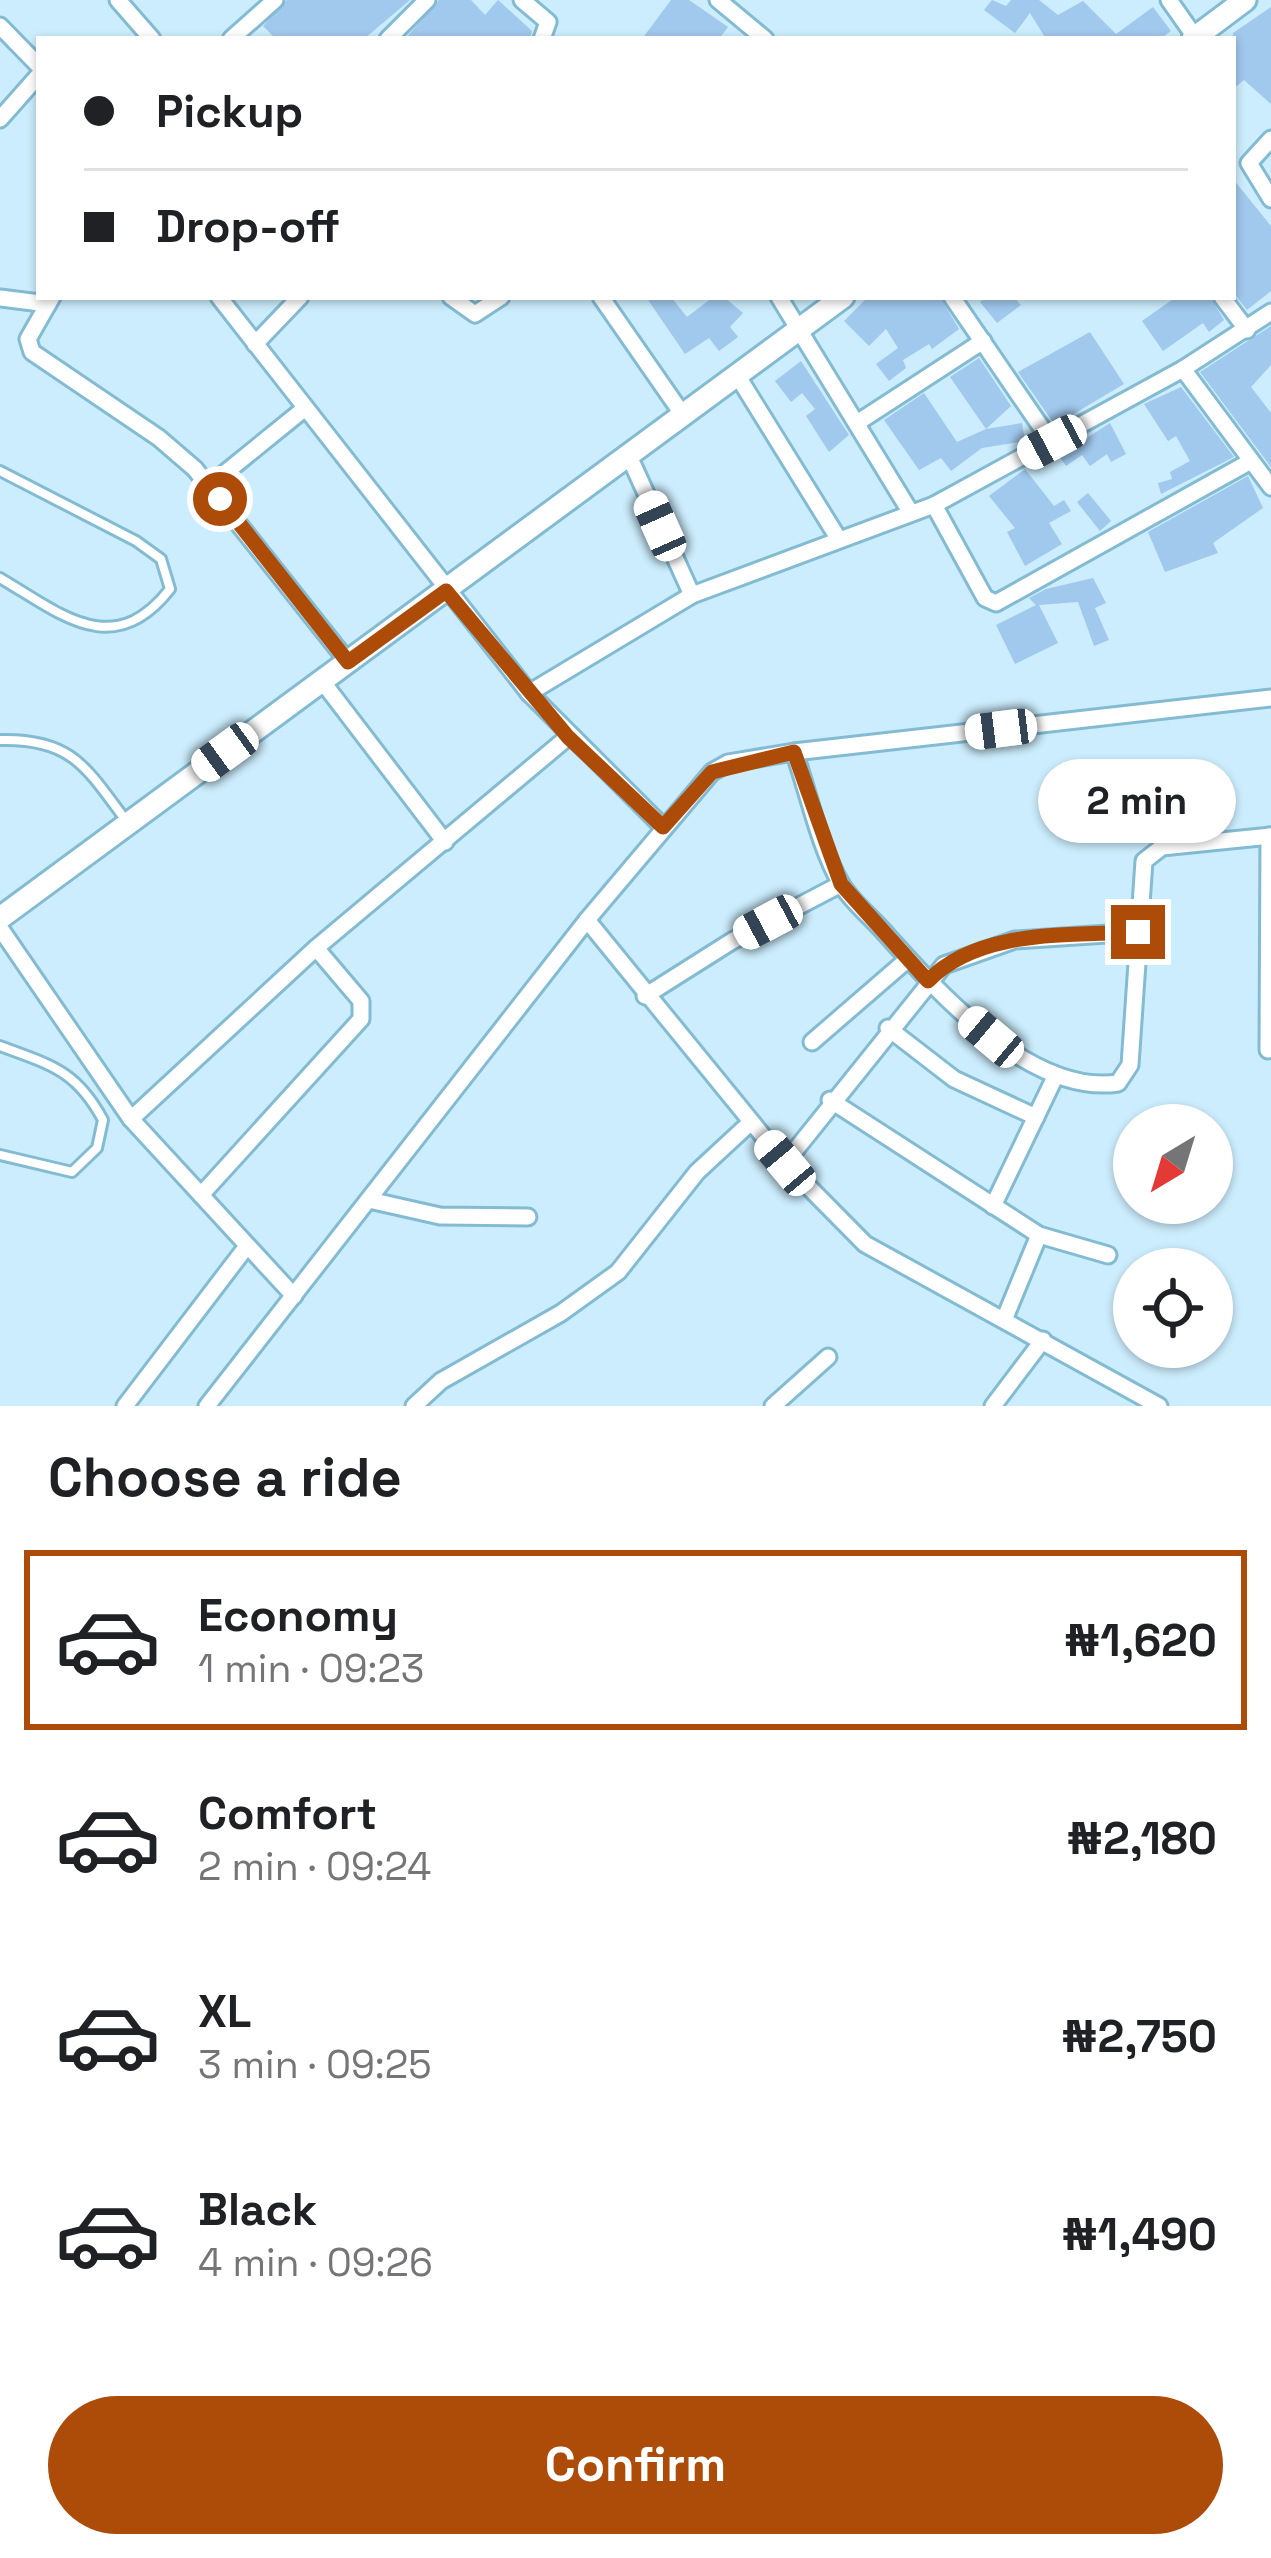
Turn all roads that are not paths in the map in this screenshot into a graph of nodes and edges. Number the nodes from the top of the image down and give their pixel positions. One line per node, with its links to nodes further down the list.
1 (275, 0): 10 (street)
2 (427, 0): 11 (street)
3 (522, 0): 12 (street)
4 (718, 0): 13 (street)
5 (1169, 0): 14 (street)
6 (1245, 0): 15 (main road)
7 (124, 2): 9 (street)
8 (0, 26): 16 (street)
9 (150, 36)
10 (235, 36)
11 (391, 36)
12 (543, 36)
13 (761, 36)
14 (1193, 36)
15 (1197, 36)
16 (36, 67)
17 (36, 74): 18 (street)
18 (0, 119)
19 (1271, 139): 20 (street)
20 (1271, 199)
21 (0, 298): 22 (street)
22 (36, 299)
23 (50, 300): 47 (street)
24 (222, 300): 37 (street)
25 (297, 300): 37 (street)
26 (455, 300): 27 (street)
27 (496, 300)
28 (603, 300): 41 (street)
29 (781, 300): 34 (street)
30 (839, 300): 34 (main road)
31 (954, 300): 36 (street)
32 (1224, 300): 35 (street)
33 (1271, 312): 35 (street)
34 (800, 329): 39 (main road); 42 (street)
35 (1247, 330): 38 (street)
36 (983, 341): 42 (street); 43 (street)
37 (255, 344): 40 (street)
38 (1183, 369): 43 (street); 45 (street)
39 (737, 375): 41 (main road); 51 (street)
40 (304, 409): 47 (street); 53 (street)
41 (683, 416): 44 (main road)
42 (860, 421): 50 (street)
43 (1052, 442): 49 (street)
44 (629, 456): 53 (main road); 54 (street)
45 (1251, 461): 48 (street); 49 (street)
46 (0, 470): 52 (lane)
47 (209, 486): 55 (street)
48 (1271, 488)
49 (934, 505): 50 (street)
50 (911, 513): 51 (street)
51 (838, 538): 54 (street)
52 (0, 578)
53 (446, 591): 55 (main road); 57 (street)
54 (692, 596): 57 (street)
55 (348, 662): 56 (main road)
56 (322, 681): 62 (main road); 65 (street)
57 (529, 693): 59 (street)
58 (1271, 698): 61 (street)
59 (568, 737): 63 (street); 65 (street)
60 (0, 740): 62 (lane)
61 (794, 752): 63 (street); 66 (street)
62 (128, 824): 67 (main road)
63 (663, 827): 68 (street)
64 (1270, 836): 70 (street); 78 (street)
65 (445, 842): 71 (street)
66 (841, 884): 72 (street); 74 (street)
67 (0, 918)
68 (587, 920): 74 (street); 87 (street)
69 (0, 928): 82 (street)
70 (1138, 932): 73 (street); 79 (street)
71 (316, 948): 82 (street); 86 (street)
72 (908, 958): 73 (street); 76 (street)
73 (928, 981): 75 (street); 79 (street)
74 (645, 996): 83 (street)
75 (888, 1028): 80 (street); 81 (street)
76 (812, 1042)
77 (0, 1046): 84 (lane)
78 (1268, 1050)
79 (1056, 1075): 81 (street)
80 (830, 1100): 85 (street); 88 (street)
81 (1036, 1117): 88 (street)
82 (130, 1119): 86 (street)
83 (751, 1122): 85 (street); 99 (street)
84 (0, 1155)
85 (785, 1163): 94 (street)
86 (201, 1195): 91 (street)
87 (369, 1200): 89 (street); 93 (street)
88 (993, 1206): 90 (street)
89 (528, 1216)
90 (1039, 1235): 92 (street); 94 (street)
91 (248, 1246): 93 (street); 97 (street)
92 (1108, 1255)
93 (294, 1296): 98 (street)
94 (1004, 1320): 95 (street)
95 (1043, 1340): 101 (street); 102 (street)
96 (828, 1357): 100 (street)
97 (125, 1406)
98 (207, 1406)
99 (414, 1406)
100 (773, 1406)
101 (993, 1406)
102 (1160, 1406)

